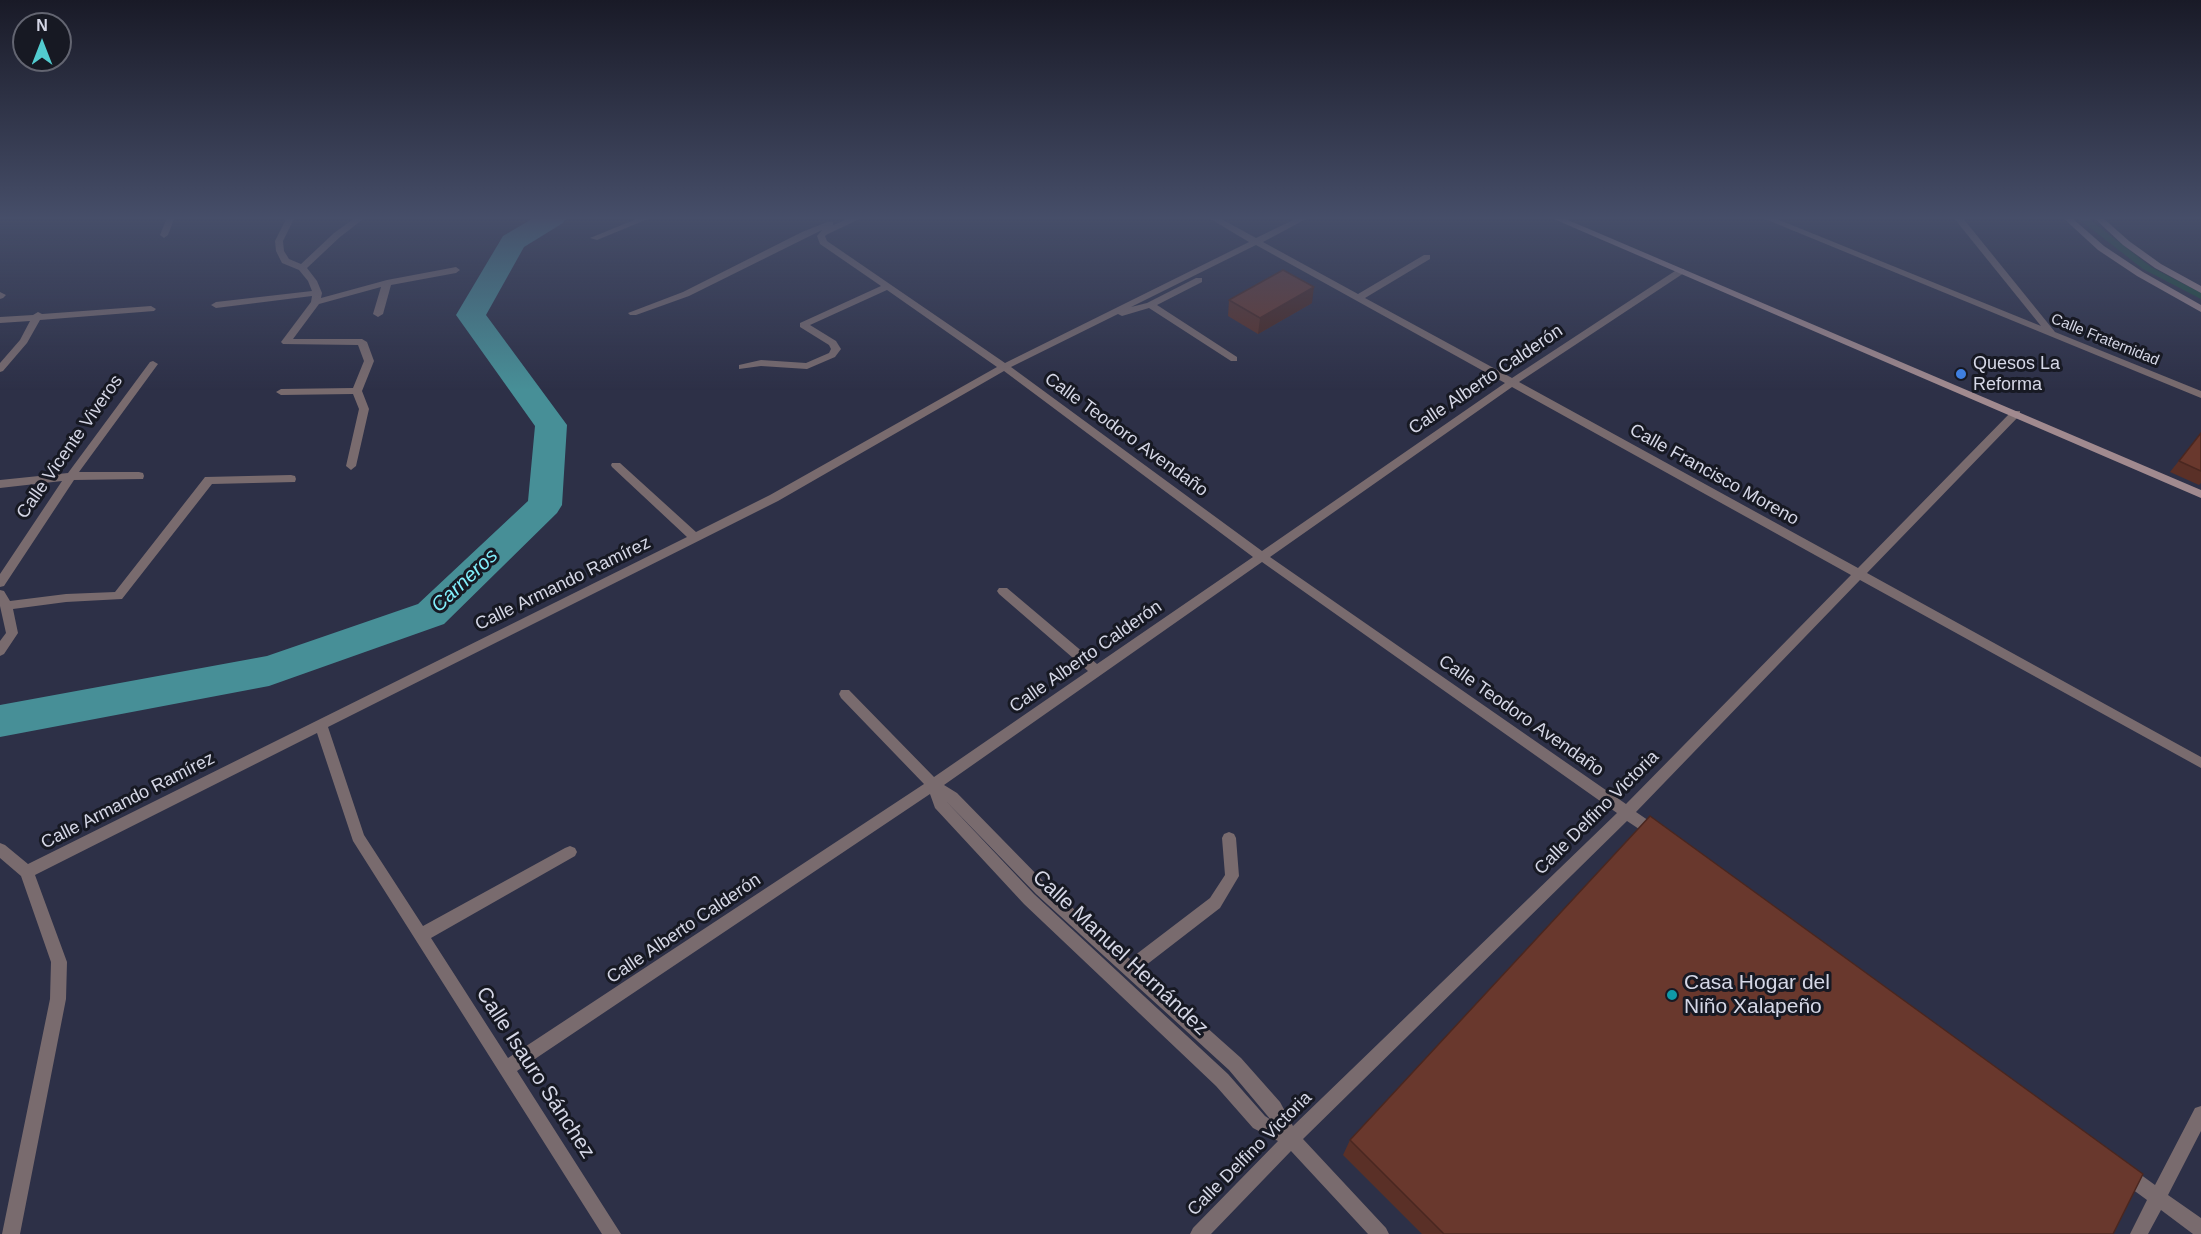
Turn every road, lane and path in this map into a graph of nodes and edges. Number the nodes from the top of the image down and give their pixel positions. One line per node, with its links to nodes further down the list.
1 (307, 275): 18 (street)
2 (432, 275): 15 (street)
3 (725, 275): 24 (street)
4 (870, 275): 16 (street, Calle Teodoro Avendaño)
5 (1191, 275): 27 (street, Calle Armando Ramírez)
6 (1208, 275): 21 (street, Calle Armando Ramírez)
7 (1315, 275): 19 (street, Calle Francisco Moreno)
8 (1397, 275): 19 (street)
9 (1674, 275): 35 (street, Calle Alberto Calderón)
10 (1692, 275): 39 (main road)
11 (1905, 275): 29 (street, Calle Fraternidad)
12 (2004, 275): 29 (street)
13 (2141, 275): 23 (main road)
14 (2173, 275): 17 (main road)
15 (387, 283): 18 (street); 25 (street)
16 (888, 287): 32 (street); 33 (street, Calle Teodoro Avendaño)
17 (2201, 290)
18 (316, 297): 20 (street); 36 (street)
19 (1358, 298): 35 (street, Calle Francisco Moreno)
20 (216, 305)
21 (1150, 305): 27 (street, Calle Armando Ramírez); 30 (street)
22 (151, 309): 26 (street)
23 (2201, 309)
24 (633, 313)
25 (378, 314)
26 (38, 315): 28 (street); 34 (street)
27 (1108, 315): 33 (street, Calle Armando Ramírez)
28 (0, 320)
29 (2053, 335): 38 (street, Calle Fraternidad)
30 (1234, 359)
31 (153, 364): 42 (street, Calle Vicente Viveros)
32 (742, 367)
33 (1004, 367): 47 (street, Calle Armando Ramírez); 48 (street, Calle Teodoro Avendaño)
34 (0, 369)
35 (1513, 382): 48 (street, Calle Alberto Calderón); 49 (street, Calle Francisco Moreno)
36 (357, 391): 37 (street); 41 (street)
37 (281, 392)
38 (2201, 395)
39 (2016, 413): 46 (main road); 49 (street, Calle Delfino Victoria)
40 (616, 465): 47 (street)
41 (351, 466)
42 (71, 476): 43 (street); 45 (street); 50 (street, Calle Vicente Viveros)
43 (140, 476)
44 (291, 479): 52 (street)
45 (0, 484)
46 (2201, 494)
47 (696, 538): 56 (street, Calle Armando Ramírez)
48 (1262, 557): 54 (street, Calle Alberto Calderón); 59 (street, Calle Teodoro Avendaño)
49 (1859, 573): 57 (street, Calle Francisco Moreno); 59 (street, Calle Delfino Victoria)
50 (0, 583)
51 (1004, 591): 54 (street)
52 (3, 600): 53 (street)
53 (0, 651)
54 (1097, 671): 58 (street, Calle Alberto Calderón)
55 (845, 694): 58 (street, Calle Manuel Hernández)
56 (320, 724): 64 (street, Calle Armando Ramírez); 65 (street, Calle Isauro Sánchez)
57 (2201, 763)
58 (933, 784): 66 (street, Calle Manuel Hernández); 67 (street, Calle Alberto Calderón); 69 (street, Calle Manuel Hernández)
59 (1627, 812): 61 (street, Calle Teodoro Avendaño); 69 (street, Calle Delfino Victoria)
60 (1229, 838): 66 (street)
61 (1666, 840)
62 (0, 849): 64 (street)
63 (570, 852): 65 (street)
64 (27, 872): 73 (street)
65 (420, 936): 67 (street, Calle Isauro Sánchez)
66 (1129, 969): 69 (street, Calle Manuel Hernández)
67 (508, 1067): 74 (street, Calle Isauro Sánchez)
68 (2201, 1114): 71 (street)
69 (1292, 1139): 75 (street, Calle Delfino Victoria); 76 (street, Calle Manuel Hernández)
70 (2120, 1170): 71 (street)
71 (2158, 1198): 72 (street); 77 (street)
72 (2201, 1229)
73 (11, 1234)
74 (612, 1234)
75 (1198, 1234)
76 (1380, 1234)
77 (2139, 1234)

